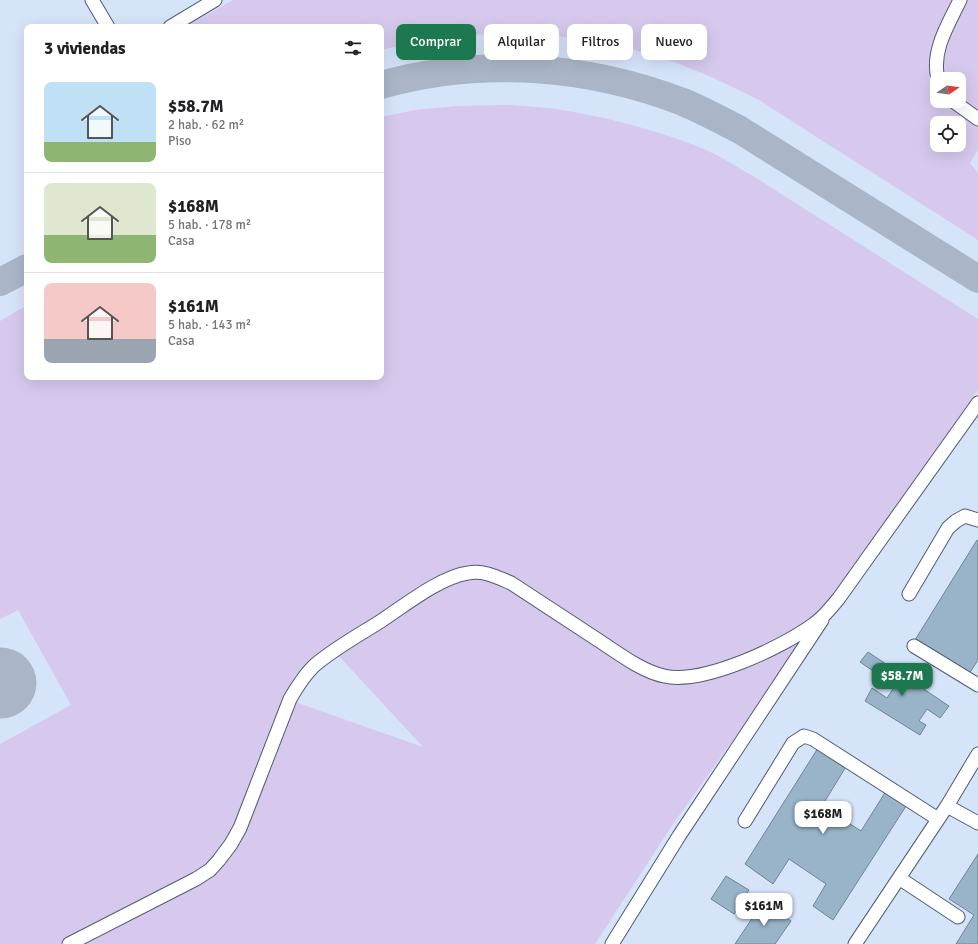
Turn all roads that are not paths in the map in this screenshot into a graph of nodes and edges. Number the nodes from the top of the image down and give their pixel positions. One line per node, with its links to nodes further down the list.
1 (92, 0): 4 (lane)
2 (215, 0): 5 (lane)
3 (960, 0): 6 (lane)
4 (106, 24)
5 (175, 24)
6 (937, 72)
7 (963, 108): 8 (lane)
8 (978, 119)
9 (978, 403): 12 (lane)
10 (978, 520): 11 (lane)
11 (909, 594)
12 (826, 613): 22 (lane); 23 (lane)
13 (914, 646): 14 (lane)
14 (978, 685)
15 (978, 754): 16 (lane)
16 (947, 806): 17 (lane); 19 (lane)
17 (938, 819): 18 (lane); 20 (lane)
18 (745, 821)
19 (978, 823)
20 (899, 878): 21 (lane); 24 (lane)
21 (958, 917)
22 (69, 944)
23 (612, 944)
24 (855, 944)

